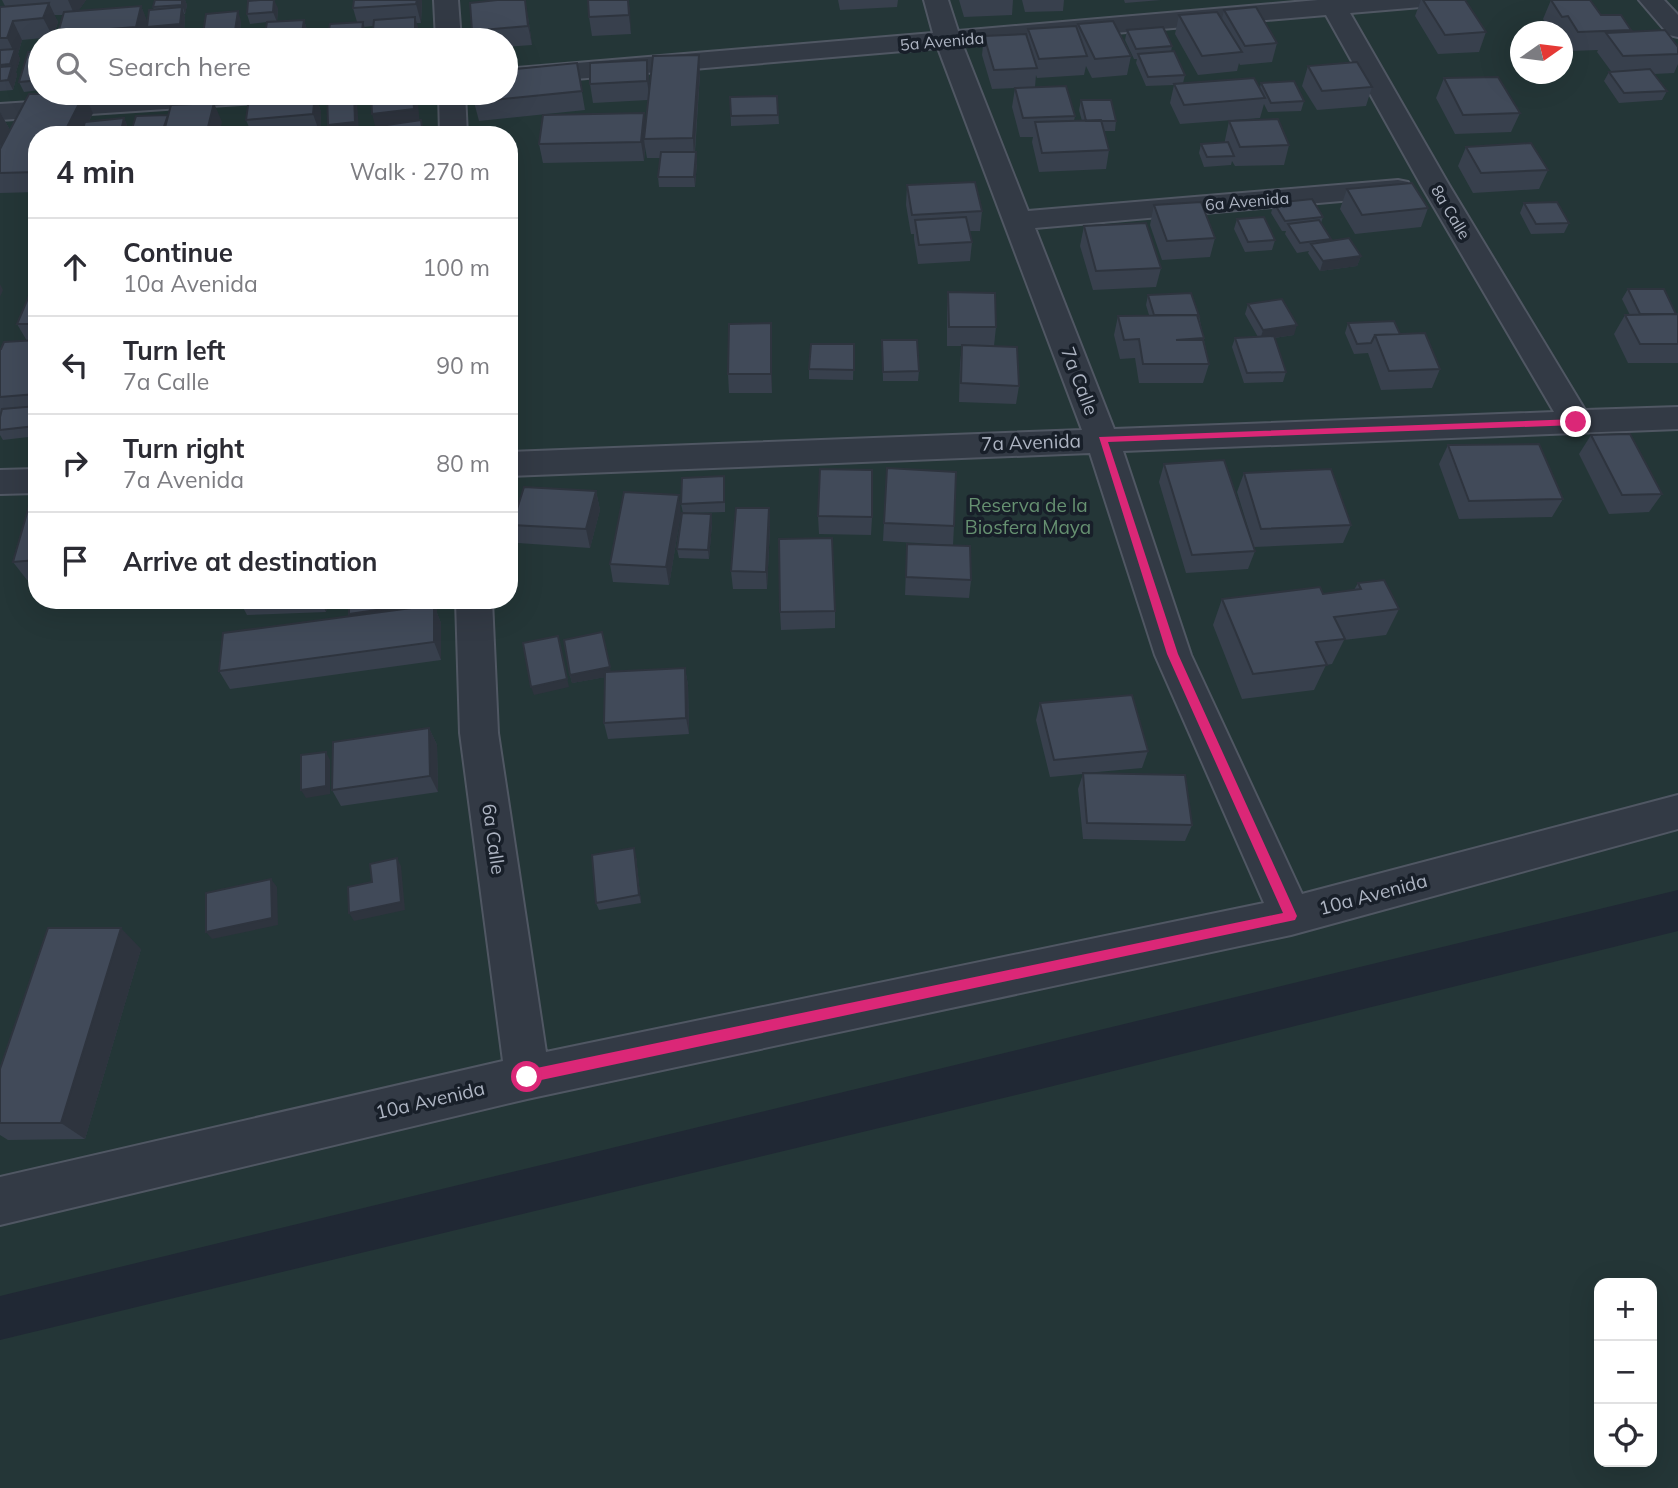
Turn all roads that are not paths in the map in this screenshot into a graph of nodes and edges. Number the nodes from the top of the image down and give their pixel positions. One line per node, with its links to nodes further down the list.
1 (446, 0): 6 (street)
2 (936, 0): 8 (street, 7a Calle)
3 (1421, 0): 5 (street, 5a Avenida)
4 (1651, 0): 7 (street)
5 (1333, 4): 8 (street, 5a Avenida); 14 (street, 8a Calle)
6 (448, 28)
7 (1678, 30)
8 (948, 41): 9 (street, 5a Avenida); 15 (street, 7a Calle)
9 (518, 76)
10 (105, 105): 12 (street)
11 (453, 105): 13 (street)
12 (0, 112)
13 (454, 126)
14 (1435, 185): 15 (street, 6a Avenida); 17 (street, 8a Calle)
15 (1018, 221): 18 (street, 7a Calle)
16 (1678, 418): 17 (street, 7a Avenida)
17 (1576, 422): 18 (street, 7a Avenida)
18 (1102, 439): 19 (street, 7a Avenida); 24 (street, 7a Calle)
19 (518, 464)
20 (28, 481): 21 (street)
21 (0, 482)
22 (474, 609): 25 (street, 6a Calle)
23 (1678, 812): 24 (street, 10a Avenida)
24 (1291, 916): 25 (street, 10a Avenida)
25 (527, 1077): 26 (street, 10a Avenida)
26 (0, 1201)

